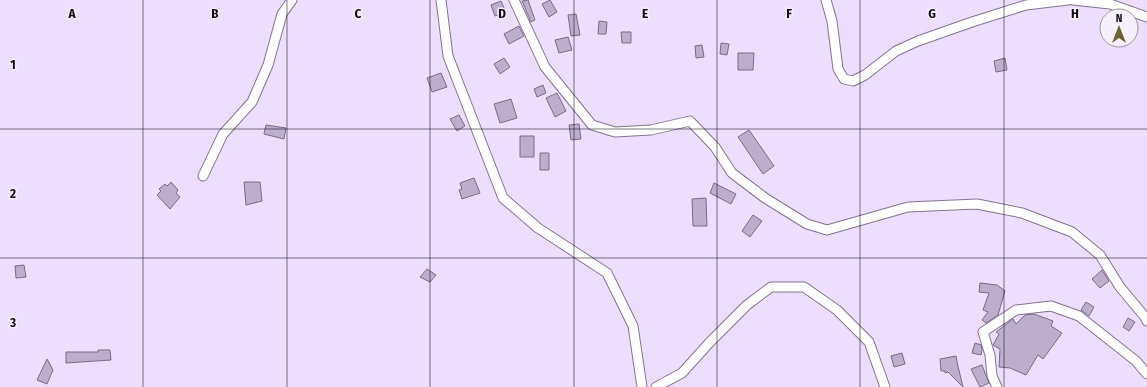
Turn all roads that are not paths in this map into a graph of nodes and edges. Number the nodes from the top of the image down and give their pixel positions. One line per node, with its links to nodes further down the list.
1 (292, 0): 9 (street)
2 (441, 0): 12 (street)
3 (514, 0): 10 (street)
4 (826, 0): 5 (street)
5 (1068, 0)
6 (1073, 0): 7 (street)
7 (1111, 2): 8 (street)
8 (1147, 17)
9 (203, 176)
10 (1147, 321)
11 (1147, 374): 15 (street)
12 (642, 387)
13 (656, 387): 14 (street)
14 (885, 387)
15 (997, 387)

